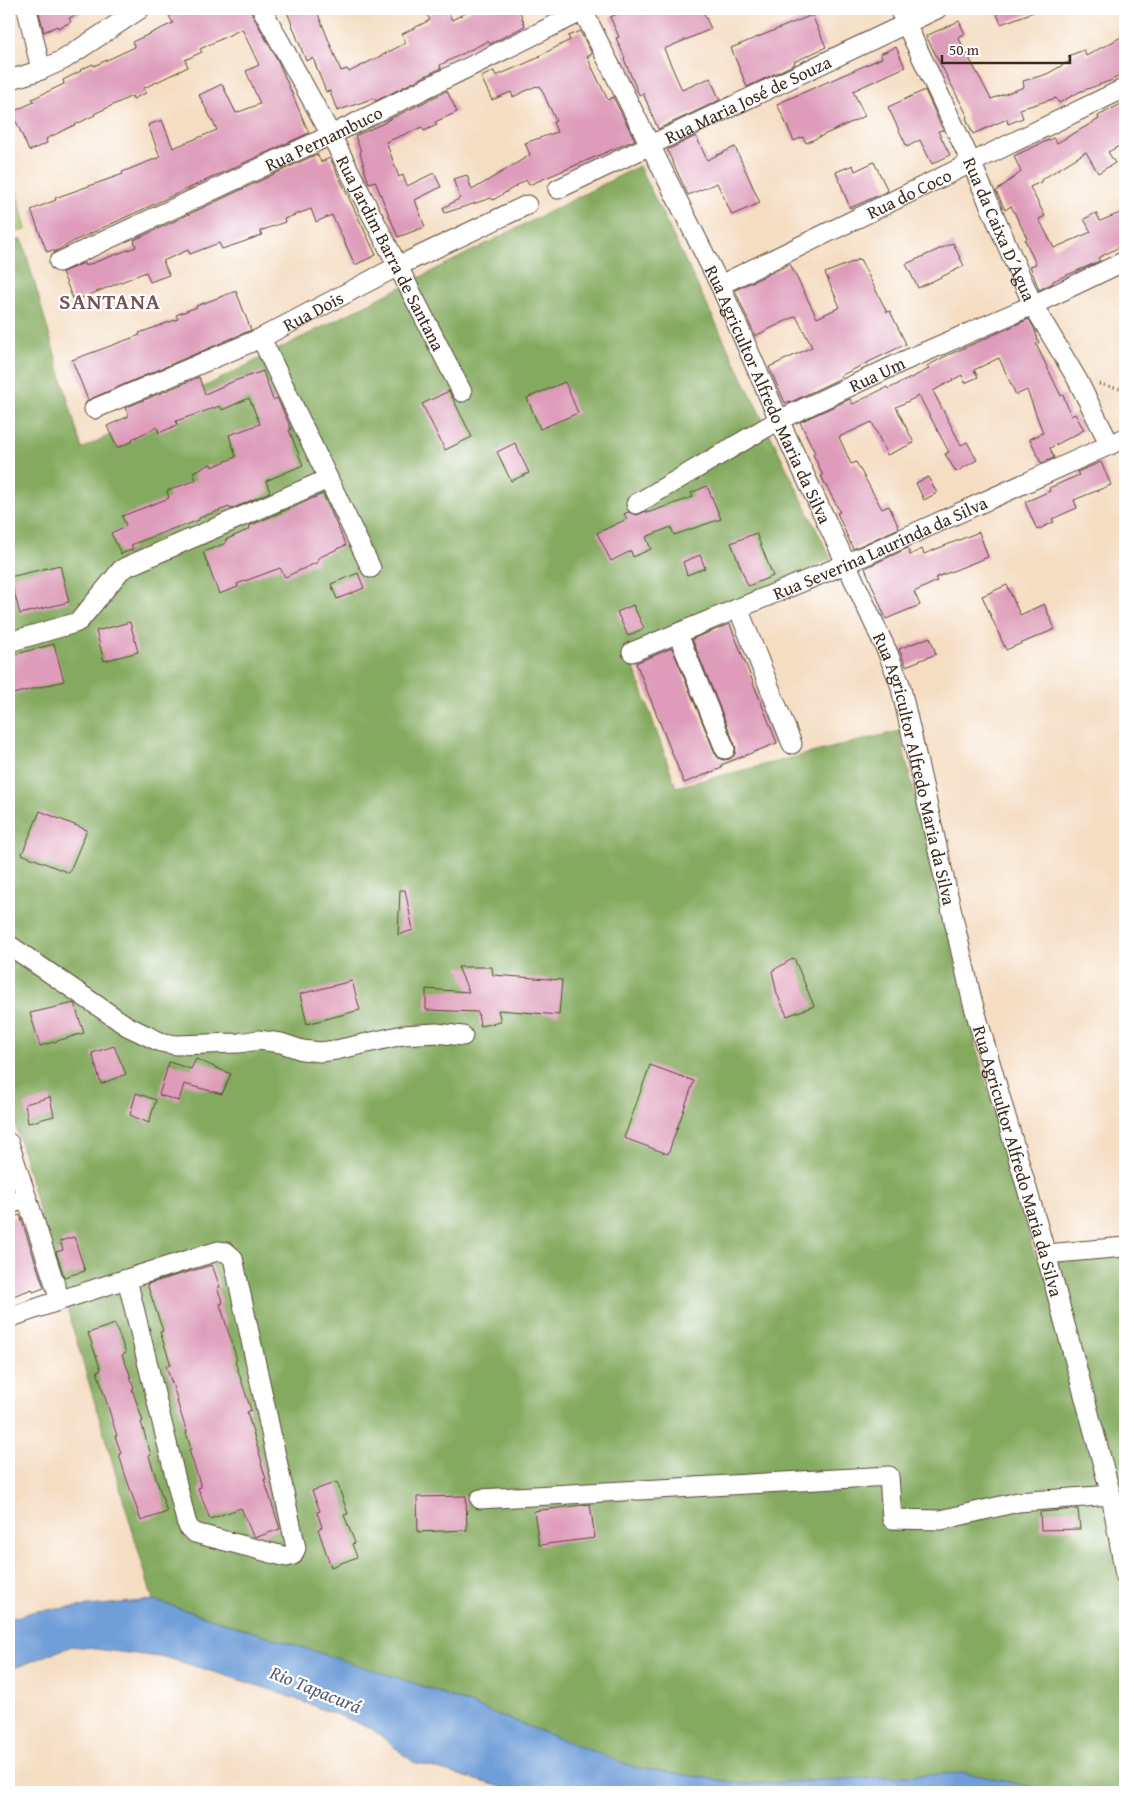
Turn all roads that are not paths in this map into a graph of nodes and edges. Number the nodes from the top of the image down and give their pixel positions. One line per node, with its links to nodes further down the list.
1 (27, 9): 7 (street)
2 (140, 9): 7 (street)
3 (262, 9): 10 (street, Rua Jardim Barra de Santana)
4 (584, 9): 10 (street, Rua Pernambuco); 11 (street, Rua Agricultor Alfredo Maria da Silva)
5 (937, 9): 6 (street, Rua Maria José de Souza)
6 (902, 16): 11 (street, Rua Maria José de Souza); 12 (street, Rua da Caixa D´Agua)
7 (41, 70): 8 (street)
8 (9, 80)
9 (1125, 88): 12 (street, Rua do Coco)
10 (331, 134): 16 (street, Rua Pernambuco); 17 (street, Rua Jardim Barra de Santana)
11 (650, 145): 13 (street, Rua Maria José de Souza); 18 (street, Rua Agricultor Alfredo Maria da Silva)
12 (971, 162): 18 (street, Rua do Coco); 19 (street, Rua da Caixa D´Agua)
13 (558, 189)
14 (527, 204): 17 (street, Rua Dois)
15 (1125, 261): 19 (street, Rua Um)
16 (59, 262)
17 (398, 266): 20 (street, Rua Dois); 21 (street, Rua Jardim Barra de Santana)
18 (720, 285): 23 (street, Rua Agricultor Alfredo Maria da Silva)
19 (1033, 306): 23 (street, Rua Um); 24 (street, Rua da Caixa D´Agua)
20 (262, 338): 22 (street, Rua Dois); 25 (street)
21 (462, 392)
22 (94, 409)
23 (779, 420): 26 (street, Rua Um); 27 (street, Rua Agricultor Alfredo Maria da Silva)
24 (1118, 442): 27 (street, Rua Severina Laurinda da Silva)
25 (328, 479): 28 (street); 31 (street)
26 (636, 504)
27 (846, 564): 29 (street, Rua Severina Laurinda da Silva); 40 (street, Rua Agricultor Alfredo Maria da Silva)
28 (371, 568)
29 (738, 608): 30 (street, Rua Severina Laurinda da Silva); 33 (street)
30 (678, 634): 32 (street, Rua Severina Laurinda da Silva); 34 (street)
31 (9, 642)
32 (632, 652)
33 (792, 744)
34 (725, 749)
35 (9, 945): 36 (street)
36 (462, 1036)
37 (9, 1143): 38 (street)
38 (18, 1202): 42 (street)
39 (1125, 1247): 40 (street)
40 (1046, 1254): 44 (street, Rua Agricultor Alfredo Maria da Silva)
41 (127, 1279): 41 (street); 42 (street)
42 (60, 1300): 43 (street)
43 (9, 1318)
44 (1111, 1495): 45 (street); 46 (street, Rua Agricultor Alfredo Maria da Silva)
45 (480, 1498)
46 (1125, 1575)

